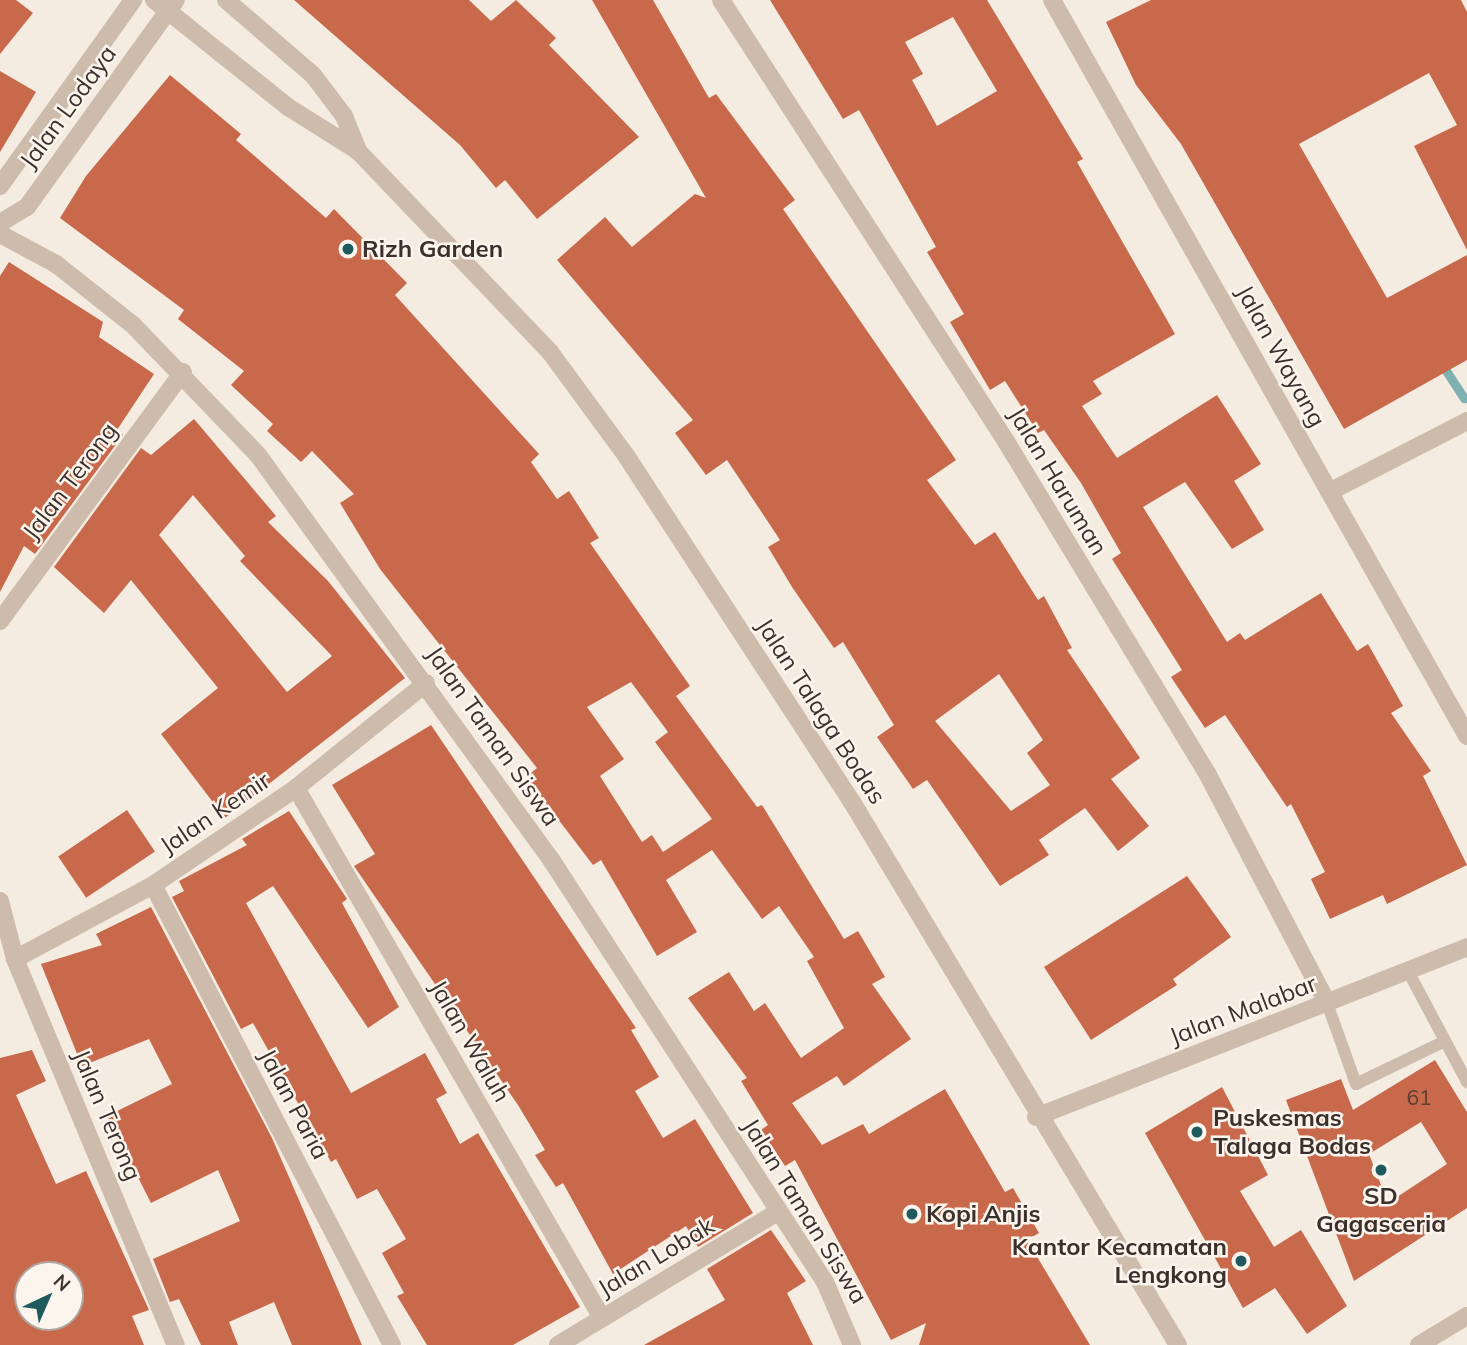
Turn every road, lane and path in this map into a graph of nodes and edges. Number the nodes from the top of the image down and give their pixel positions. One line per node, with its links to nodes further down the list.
1 (133, 0): 7 (street, Jalan Lodaya)
2 (226, 0): 6 (street, Jalan Talaga Bodas)
3 (721, 0): 22 (street, Jalan Haruman)
4 (1059, 2): 12 (street, Jalan Wayang)
5 (166, 4): 6 (street, Jalan Talaga Bodas); 8 (street, Jalan Lodaya)
6 (358, 151): 25 (street, Jalan Talaga Bodas)
7 (0, 186)
8 (0, 223)
9 (0, 234): 10 (street, Jalan Taman Siswa)
10 (183, 372): 13 (street, Jalan Terong); 14 (street, Jalan Taman Siswa)
11 (1467, 421): 12 (street)
12 (1329, 492): 15 (street, Jalan Wayang)
13 (0, 621)
14 (426, 683): 16 (street, Jalan Kemir); 26 (street, Jalan Taman Siswa)
15 (1467, 736)
16 (296, 788): 17 (street, Jalan Kemir); 28 (street, Jalan Waluh)
17 (153, 885): 20 (street, Jalan Kemir); 30 (street, Jalan Paria)
18 (0, 901): 20 (street, Jalan Terong)
19 (1467, 947): 21 (street, Jalan Malabar)
20 (16, 959): 29 (street, Jalan Terong)
21 (1408, 971): 22 (street, Jalan Malabar); 23 (lane)
22 (1327, 1003): 23 (lane); 25 (street, Jalan Malabar)
23 (1441, 1044): 24 (lane)
24 (1467, 1082)
25 (1036, 1117): 33 (street, Jalan Talaga Bodas)
26 (779, 1211): 28 (street, Jalan Lobak); 32 (street, Jalan Taman Siswa)
27 (1467, 1316): 34 (street)
28 (602, 1318): 31 (street, Jalan Lobak)
29 (176, 1345)
30 (392, 1345)
31 (558, 1345)
32 (852, 1345)
33 (1178, 1345)
34 (1419, 1345)

